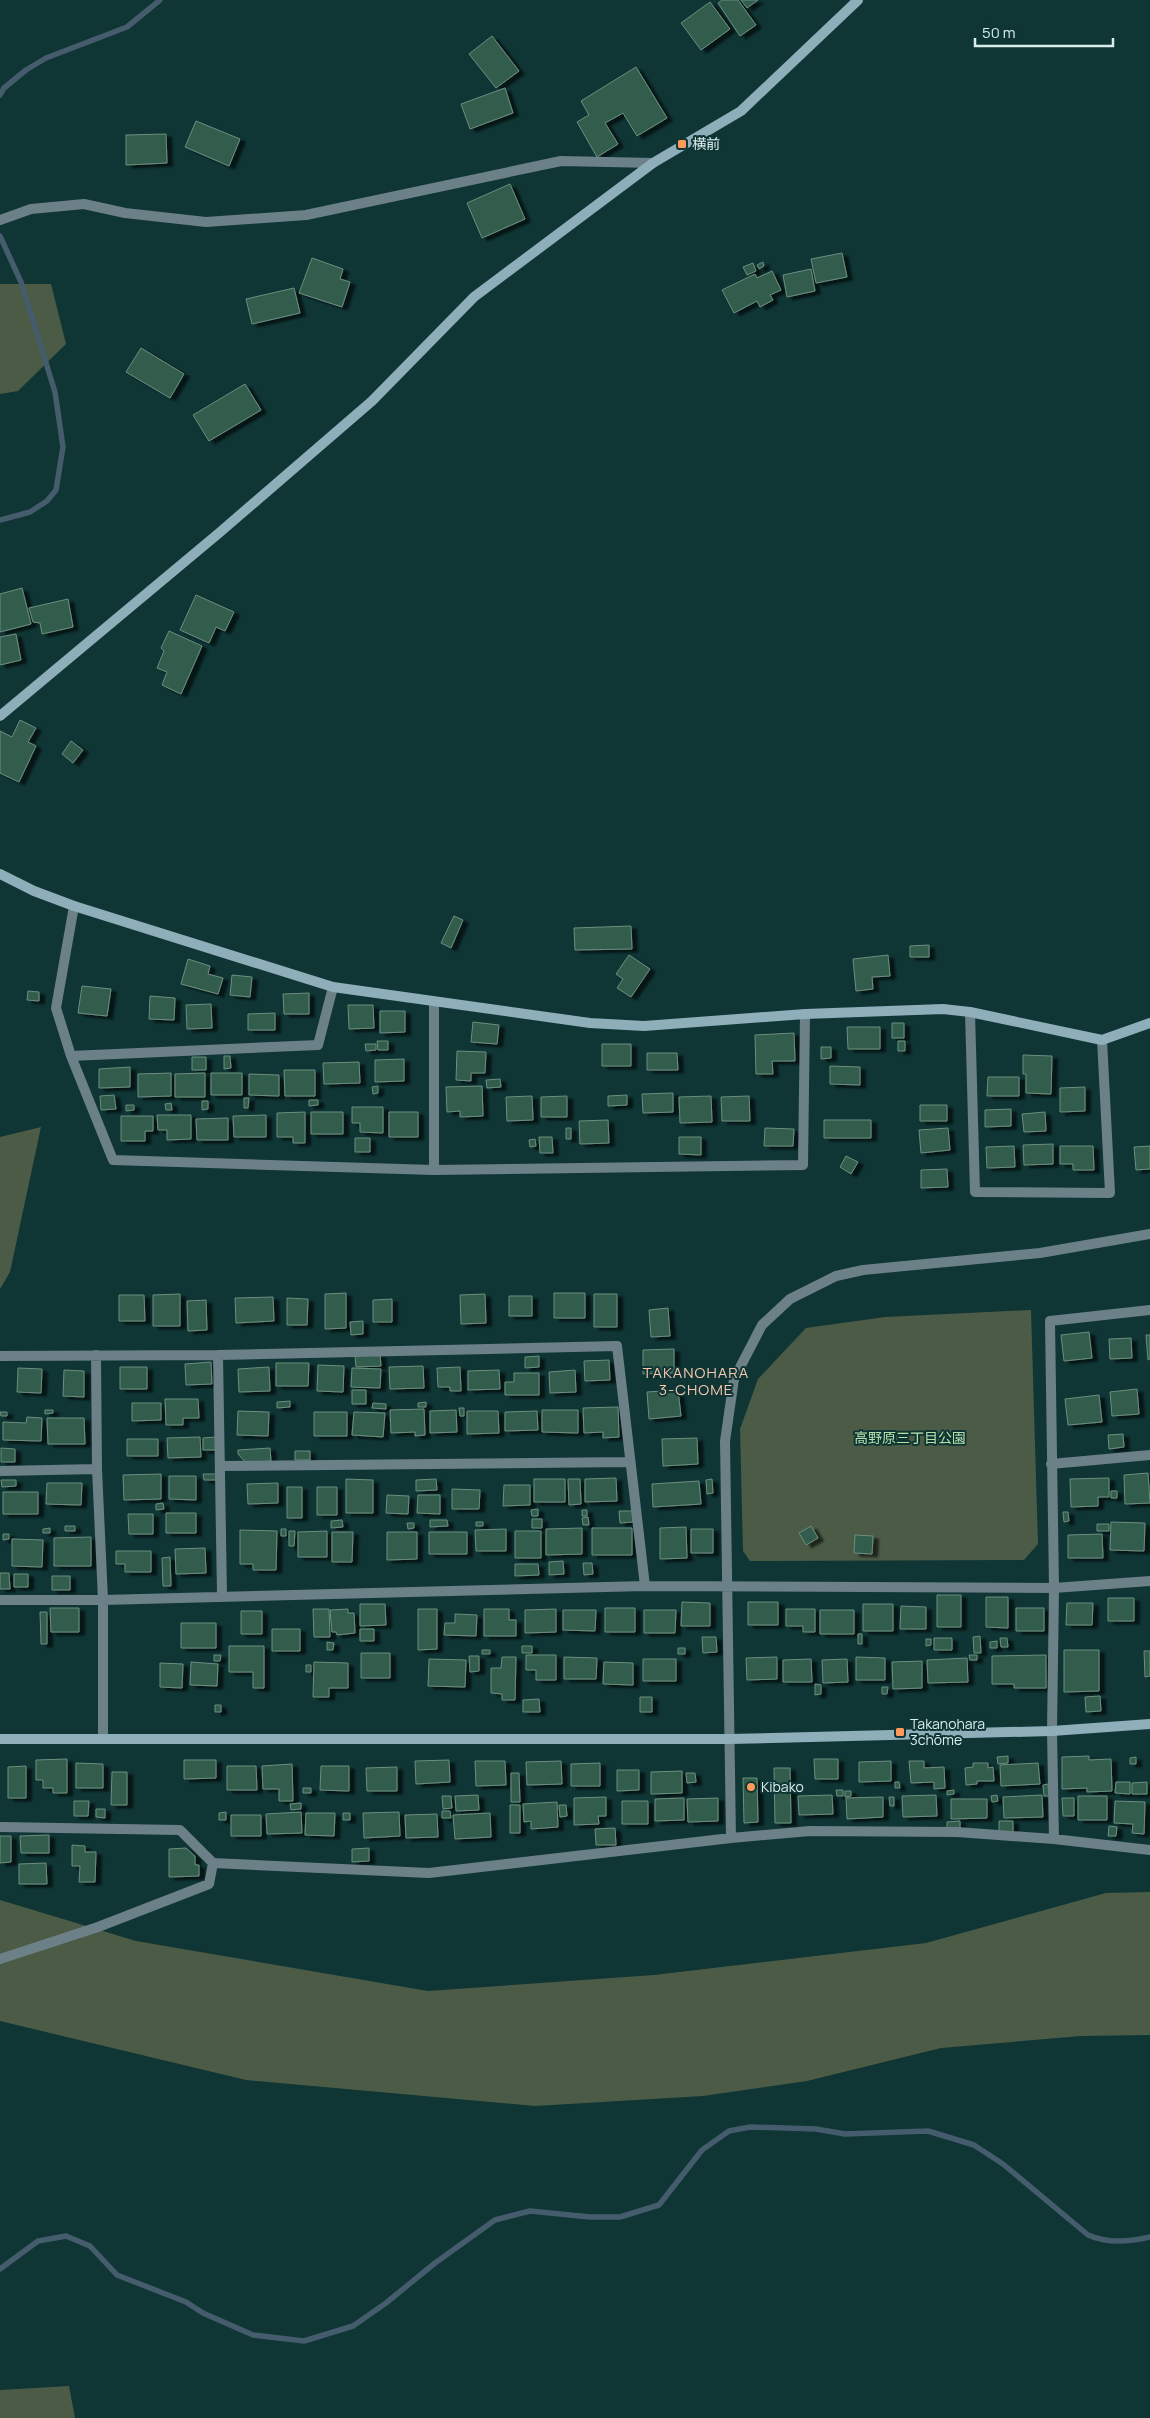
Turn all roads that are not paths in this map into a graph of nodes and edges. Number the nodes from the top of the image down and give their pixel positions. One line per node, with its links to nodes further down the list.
1 (858, 0): 2 (street)
2 (653, 163): 3 (street); 4 (street)
3 (2, 219)
4 (0, 716)
5 (0, 874): 6 (street)
6 (74, 906): 7 (street); 13 (street)
7 (333, 987): 8 (street); 13 (street)
8 (434, 1002): 10 (street); 14 (street)
9 (970, 1012): 10 (street); 12 (street); 12 (street)
10 (805, 1014): 14 (street)
11 (1150, 1023): 12 (street)
12 (1102, 1040)
13 (71, 1056): 14 (street)
14 (434, 1170)
15 (1150, 1234): 27 (street)
16 (1150, 1310): 22 (street)
17 (96, 1355): 18 (street); 19 (street); 24 (street)
18 (218, 1355): 21 (street); 23 (street)
19 (0, 1356)
20 (1150, 1455): 22 (street)
21 (629, 1462): 23 (street); 28 (street)
22 (1051, 1464): 29 (street)
23 (221, 1466): 30 (street)
24 (97, 1469): 25 (street); 32 (street)
25 (0, 1471)
26 (1150, 1581): 29 (street)
27 (726, 1585): 28 (street); 29 (street); 37 (street)
28 (645, 1586): 30 (street)
29 (1054, 1588): 34 (street)
30 (222, 1595): 32 (street)
31 (0, 1600): 32 (street)
32 (104, 1600): 35 (street)
33 (1150, 1724): 34 (street)
34 (1052, 1732): 37 (street); 40 (street)
35 (103, 1738): 36 (street); 37 (street)
36 (0, 1739)
37 (729, 1739): 39 (street)
38 (0, 1827): 42 (street)
39 (731, 1838): 40 (street); 42 (street)
40 (1054, 1839): 41 (street)
41 (1150, 1850)
42 (213, 1864): 43 (street)
43 (0, 1959)

